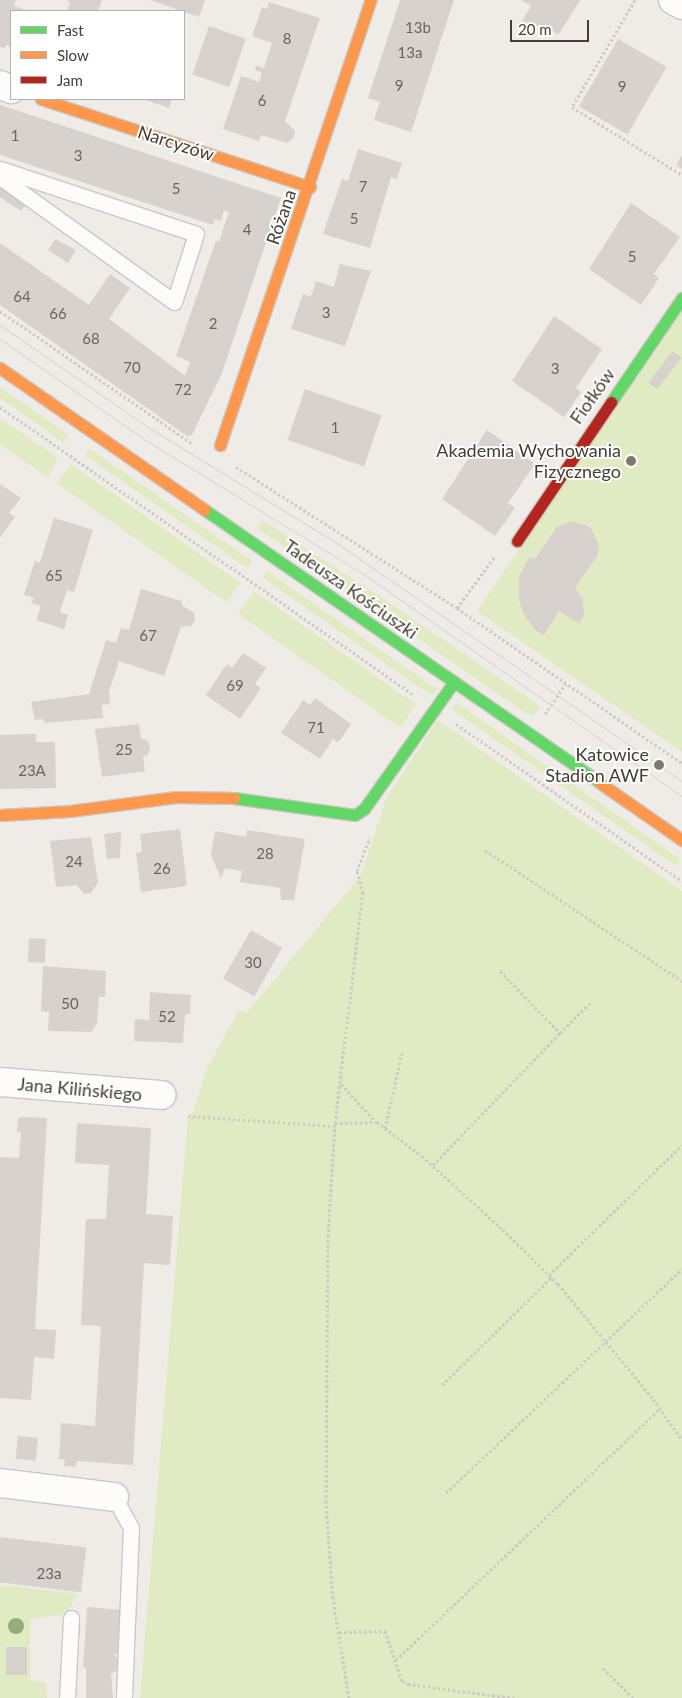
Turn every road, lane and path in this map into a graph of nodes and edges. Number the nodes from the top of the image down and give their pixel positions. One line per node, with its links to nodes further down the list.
1 (371, 0): 9 (street, Różana)
2 (635, 0): 7 (path)
3 (673, 0): 4 (street)
4 (682, 5)
5 (44, 100): 9 (street, Narcyzów)
6 (0, 169): 8 (lane)
7 (682, 175)
8 (0, 177)
9 (310, 187): 14 (street, Różana)
10 (682, 298): 17 (street, Fiołków)
11 (0, 311): 15 (path)
12 (0, 368): 20 (street, Tadeusza Kościuszki)
13 (0, 407): 22 (path)
14 (220, 445)
15 (201, 448)
16 (232, 464): 19 (path)
17 (517, 541)
18 (497, 553): 19 (path)
19 (457, 608): 21 (path)
20 (454, 682): 22 (street); 27 (street, Tadeusza Kościuszki)
21 (566, 683): 23 (path); 24 (path)
22 (434, 709): 25 (street); 29 (path)
23 (552, 721)
24 (682, 763)
25 (372, 796): 26 (street); 36 (path)
26 (0, 815)
27 (682, 840)
28 (486, 850): 31 (path)
29 (682, 880)
30 (500, 971): 33 (path)
31 (682, 981)
32 (590, 1003): 33 (path)
33 (560, 1033): 43 (path)
34 (402, 1053): 41 (path)
35 (0, 1082): 37 (street, Jana Kilińskiego)
36 (341, 1084): 39 (path); 40 (path)
37 (161, 1095)
38 (188, 1116): 40 (path)
39 (377, 1122): 40 (path); 41 (path)
40 (335, 1124): 54 (path)
41 (385, 1128): 43 (path)
42 (682, 1145): 45 (path)
43 (432, 1165): 45 (path)
44 (682, 1268): 46 (path)
45 (550, 1276): 46 (path); 47 (path)
46 (606, 1341): 48 (path); 51 (path)
47 (442, 1385)
48 (660, 1409): 49 (path); 55 (path)
49 (682, 1440)
50 (0, 1483): 52 (street)
51 (446, 1493)
52 (114, 1497): 58 (lane)
53 (72, 1618): 57 (lane)
54 (339, 1632): 55 (path); 59 (path)
55 (396, 1660): 60 (path)
56 (603, 1668): 61 (path)
57 (68, 1698)
58 (124, 1698)
59 (349, 1698)
60 (514, 1698)
61 (632, 1698)

